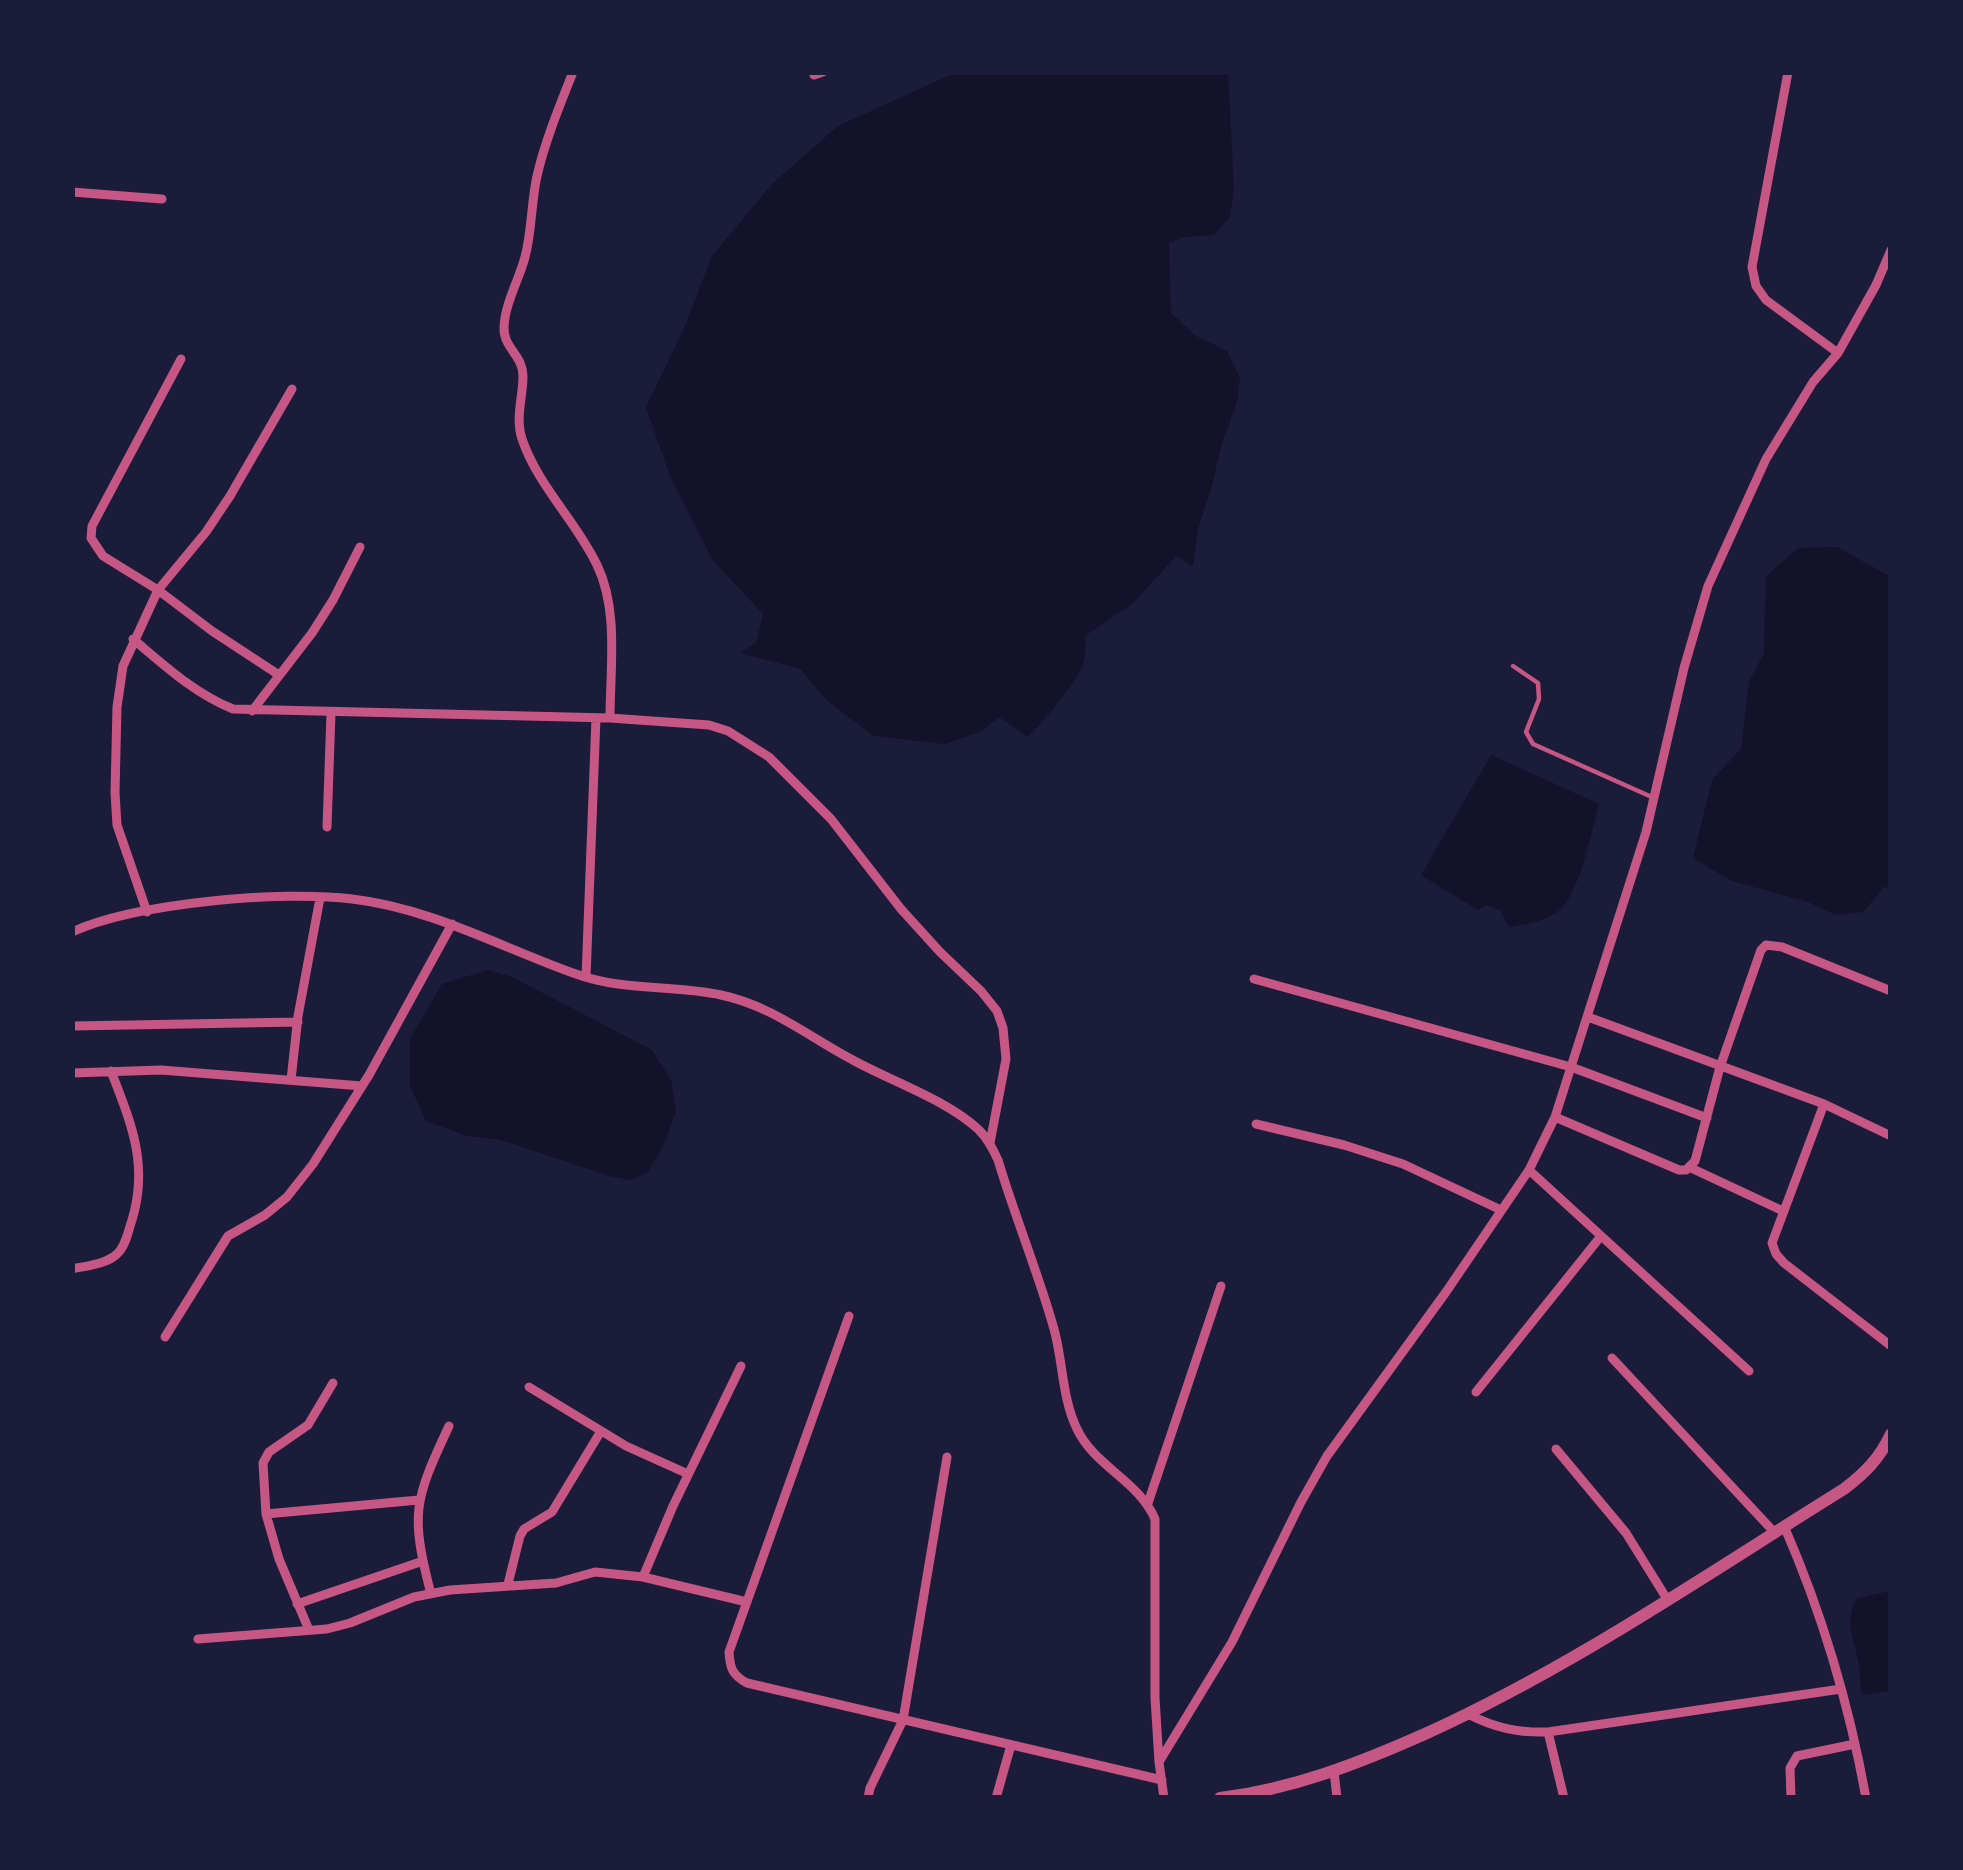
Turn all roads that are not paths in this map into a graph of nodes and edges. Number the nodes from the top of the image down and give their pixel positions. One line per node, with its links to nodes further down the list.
1 (573, 72): 19 (street)
2 (1789, 72): 8 (street)
3 (72, 193): 4 (street)
4 (162, 199)
5 (1891, 250): 7 (street)
6 (1891, 284): 7 (street)
7 (1876, 285): 8 (street)
8 (1838, 353): 20 (street)
9 (181, 359): 12 (street)
10 (292, 389): 12 (street)
11 (360, 547): 15 (street)
12 (158, 590): 13 (street); 15 (street)
13 (133, 639): 16 (street); 23 (street)
14 (1514, 666): 20 (lane)
15 (279, 675): 16 (street)
16 (252, 711): 17 (street)
17 (331, 713): 18 (street); 21 (street)
18 (596, 718): 19 (street); 26 (street)
19 (610, 718): 43 (street)
20 (1654, 798): 29 (street)
21 (328, 827)
22 (320, 898): 23 (street); 24 (street); 30 (street)
23 (147, 912): 25 (street)
24 (452, 924): 26 (street); 37 (street)
25 (72, 932)
26 (586, 977): 43 (street)
27 (1254, 979): 32 (street)
28 (1891, 991): 33 (street)
29 (1588, 1017): 32 (street); 33 (street)
30 (298, 1022): 31 (street); 36 (street)
31 (72, 1026)
32 (1571, 1067): 39 (street); 40 (street)
33 (1720, 1067): 38 (street); 40 (street)
34 (111, 1072): 35 (street); 36 (street); 49 (street)
35 (72, 1073)
36 (291, 1080): 37 (street)
37 (362, 1087): 52 (street)
38 (1824, 1104): 42 (street); 47 (street)
39 (1555, 1117): 44 (street); 45 (street)
40 (1707, 1118): 44 (street)
41 (1256, 1124): 46 (street)
42 (1891, 1136)
43 (990, 1143): 68 (street)
44 (1691, 1168): 47 (street)
45 (1528, 1170): 46 (street); 48 (street)
46 (1501, 1210): 86 (street)
47 (1783, 1211): 53 (street)
48 (1601, 1236): 56 (street); 59 (street)
49 (72, 1269)
50 (1221, 1286): 68 (street)
51 (849, 1316): 76 (street)
52 (165, 1337)
53 (1891, 1346)
54 (1612, 1358): 70 (street)
55 (741, 1366): 66 (street)
56 (1749, 1371)
57 (333, 1383): 69 (street)
58 (529, 1388): 61 (street)
59 (1476, 1392)
60 (449, 1426): 67 (street)
61 (601, 1431): 66 (street); 73 (street)
62 (1891, 1434): 64 (street)
63 (1556, 1450): 75 (street)
64 (1887, 1450): 70 (street)
65 (947, 1456): 82 (street)
66 (688, 1474): 72 (street)
67 (419, 1500): 69 (street); 71 (street)
68 (1148, 1503): 86 (street)
69 (266, 1514): 77 (street)
70 (1779, 1529): 75 (street); 80 (street)
71 (423, 1561): 74 (street); 77 (street)
72 (643, 1577): 73 (street); 76 (street)
73 (508, 1584): 74 (street)
74 (431, 1594): 78 (street)
75 (1666, 1600): 81 (street)
76 (746, 1603): 82 (street)
77 (297, 1604): 78 (street)
78 (308, 1630): 79 (street)
79 (197, 1639)
80 (1840, 1689): 83 (street); 84 (street)
81 (1468, 1714): 83 (street); 87 (street)
82 (902, 1720): 85 (street); 89 (street)
83 (1548, 1732): 94 (street)
84 (1855, 1744): 95 (street); 96 (street)
85 (1011, 1745): 88 (street); 90 (street)
86 (1159, 1762): 88 (street)
87 (1334, 1772): 92 (street); 93 (street)
88 (1162, 1780): 91 (street)
89 (868, 1798)
90 (996, 1798)
91 (1164, 1798)
92 (1220, 1798)
93 (1337, 1798)
94 (1564, 1798)
95 (1791, 1798)
96 (1866, 1798)

